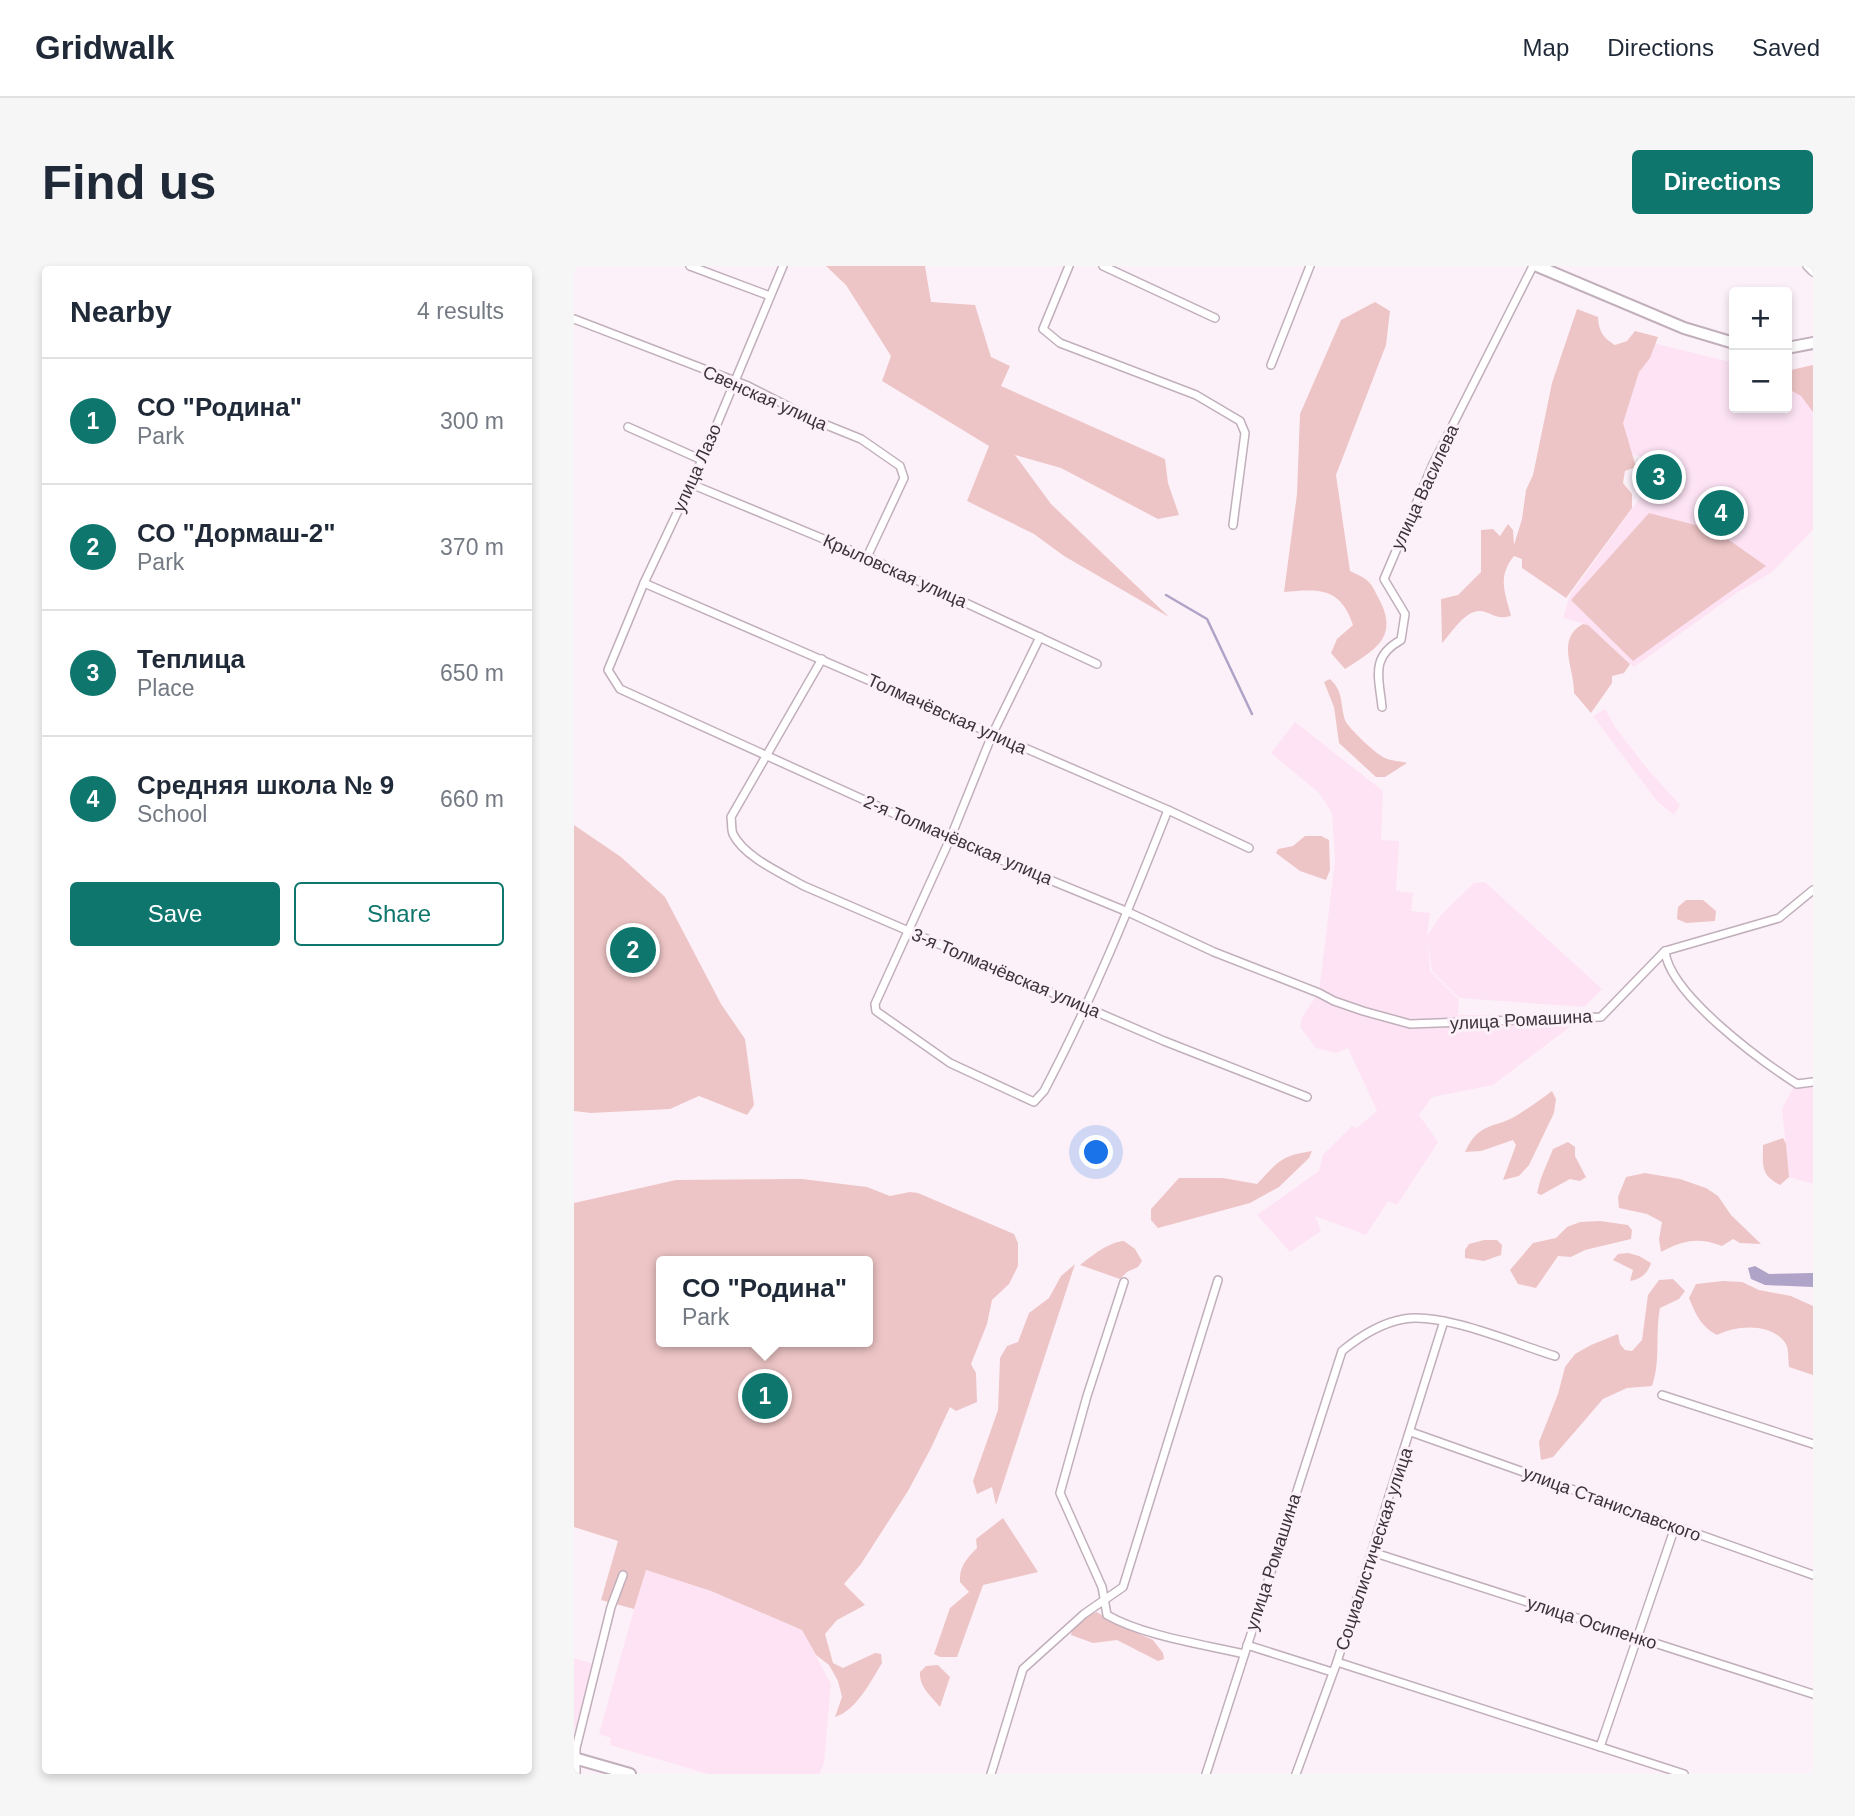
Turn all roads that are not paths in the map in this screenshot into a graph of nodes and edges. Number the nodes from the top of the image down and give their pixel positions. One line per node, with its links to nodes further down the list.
1 (690, 266): 10 (street)
2 (783, 266): 10 (street, улица Лазо)
3 (1069, 266): 21 (street)
4 (1102, 266): 11 (street)
5 (1299, 266): 8 (street)
6 (1535, 266): 13 (main road); 28 (street, улица Василева)
7 (1807, 266): 9 (street)
8 (1309, 268): 16 (street)
9 (1813, 272)
10 (770, 296): 17 (street, улица Лазо)
11 (1215, 318)
12 (574, 320): 17 (street, Свенская улица)
13 (1729, 342)
14 (1813, 344): 15 (main road)
15 (1792, 347)
16 (1271, 365)
17 (734, 383): 19 (street, улица Лазо); 22 (street, Свенская улица)
18 (628, 427): 19 (street)
19 (702, 460): 20 (street, улица Лазо)
20 (691, 484): 22 (street, Крыловская улица); 23 (street, улица Лазо)
21 (1233, 525)
22 (867, 557): 24 (street, Крыловская улица)
23 (644, 583): 25 (street, Толмачёвская улица); 27 (street, улица Лазо)
24 (1040, 637): 26 (street, Крыловская улица); 29 (street)
25 (822, 659): 29 (street, Толмачёвская улица); 30 (street)
26 (1097, 664)
27 (608, 670): 30 (street, 2-я Толмачёвская улица)
28 (1382, 707)
29 (992, 735): 31 (street, Толмачёвская улица); 32 (street)
30 (767, 757): 32 (street, 2-я Толмачёвская улица); 36 (street, 3-я Толмачёвская улица)
31 (1168, 810): 33 (street, Толмачёвская улица); 35 (street)
32 (950, 839): 35 (street, 2-я Толмачёвская улица); 36 (street)
33 (1249, 848)
34 (1813, 891): 37 (street, улица Ромашина)
35 (1128, 912): 38 (street, 2-я Толмачёвская улица); 39 (street)
36 (909, 931): 39 (street, 3-я Толмачёвская улица); 39 (street)
37 (1665, 951): 38 (street, улица Ромашина); 40 (street)
38 (1319, 993)
39 (1087, 1007): 41 (street, 3-я Толмачёвская улица)
40 (1813, 1082)
41 (1307, 1097)
42 (1218, 1280): 53 (street)
43 (1124, 1282): 53 (street)
44 (1444, 1321): 45 (street); 47 (street, Социалистическая улица); 55 (street, улица Ромашина)
45 (1555, 1356)
46 (1662, 1395): 48 (street)
47 (1411, 1432): 49 (street, улица Станиславского); 50 (street, Социалистическая улица)
48 (1813, 1444)
49 (1675, 1527): 52 (street, улица Станиславского); 54 (street)
50 (1372, 1552): 54 (street, улица Осипенко); 57 (street, Социалистическая улица)
51 (623, 1575): 61 (street)
52 (1813, 1575)
53 (1103, 1601): 56 (street); 64 (street)
54 (1637, 1637): 59 (street, улица Осипенко); 60 (street)
55 (1247, 1645): 56 (street, улица Ромашина); 58 (street)
56 (1244, 1654): 65 (street, улица Ромашина)
57 (1337, 1662): 58 (street, Социалистическая улица); 60 (street)
58 (1332, 1672): 66 (street, Социалистическая улица)
59 (1813, 1694)
60 (1600, 1747): 67 (street)
61 (575, 1758): 62 (street); 63 (main road)
62 (576, 1774)
63 (631, 1774)
64 (991, 1774)
65 (1206, 1774)
66 (1296, 1774)
67 (1684, 1774)

